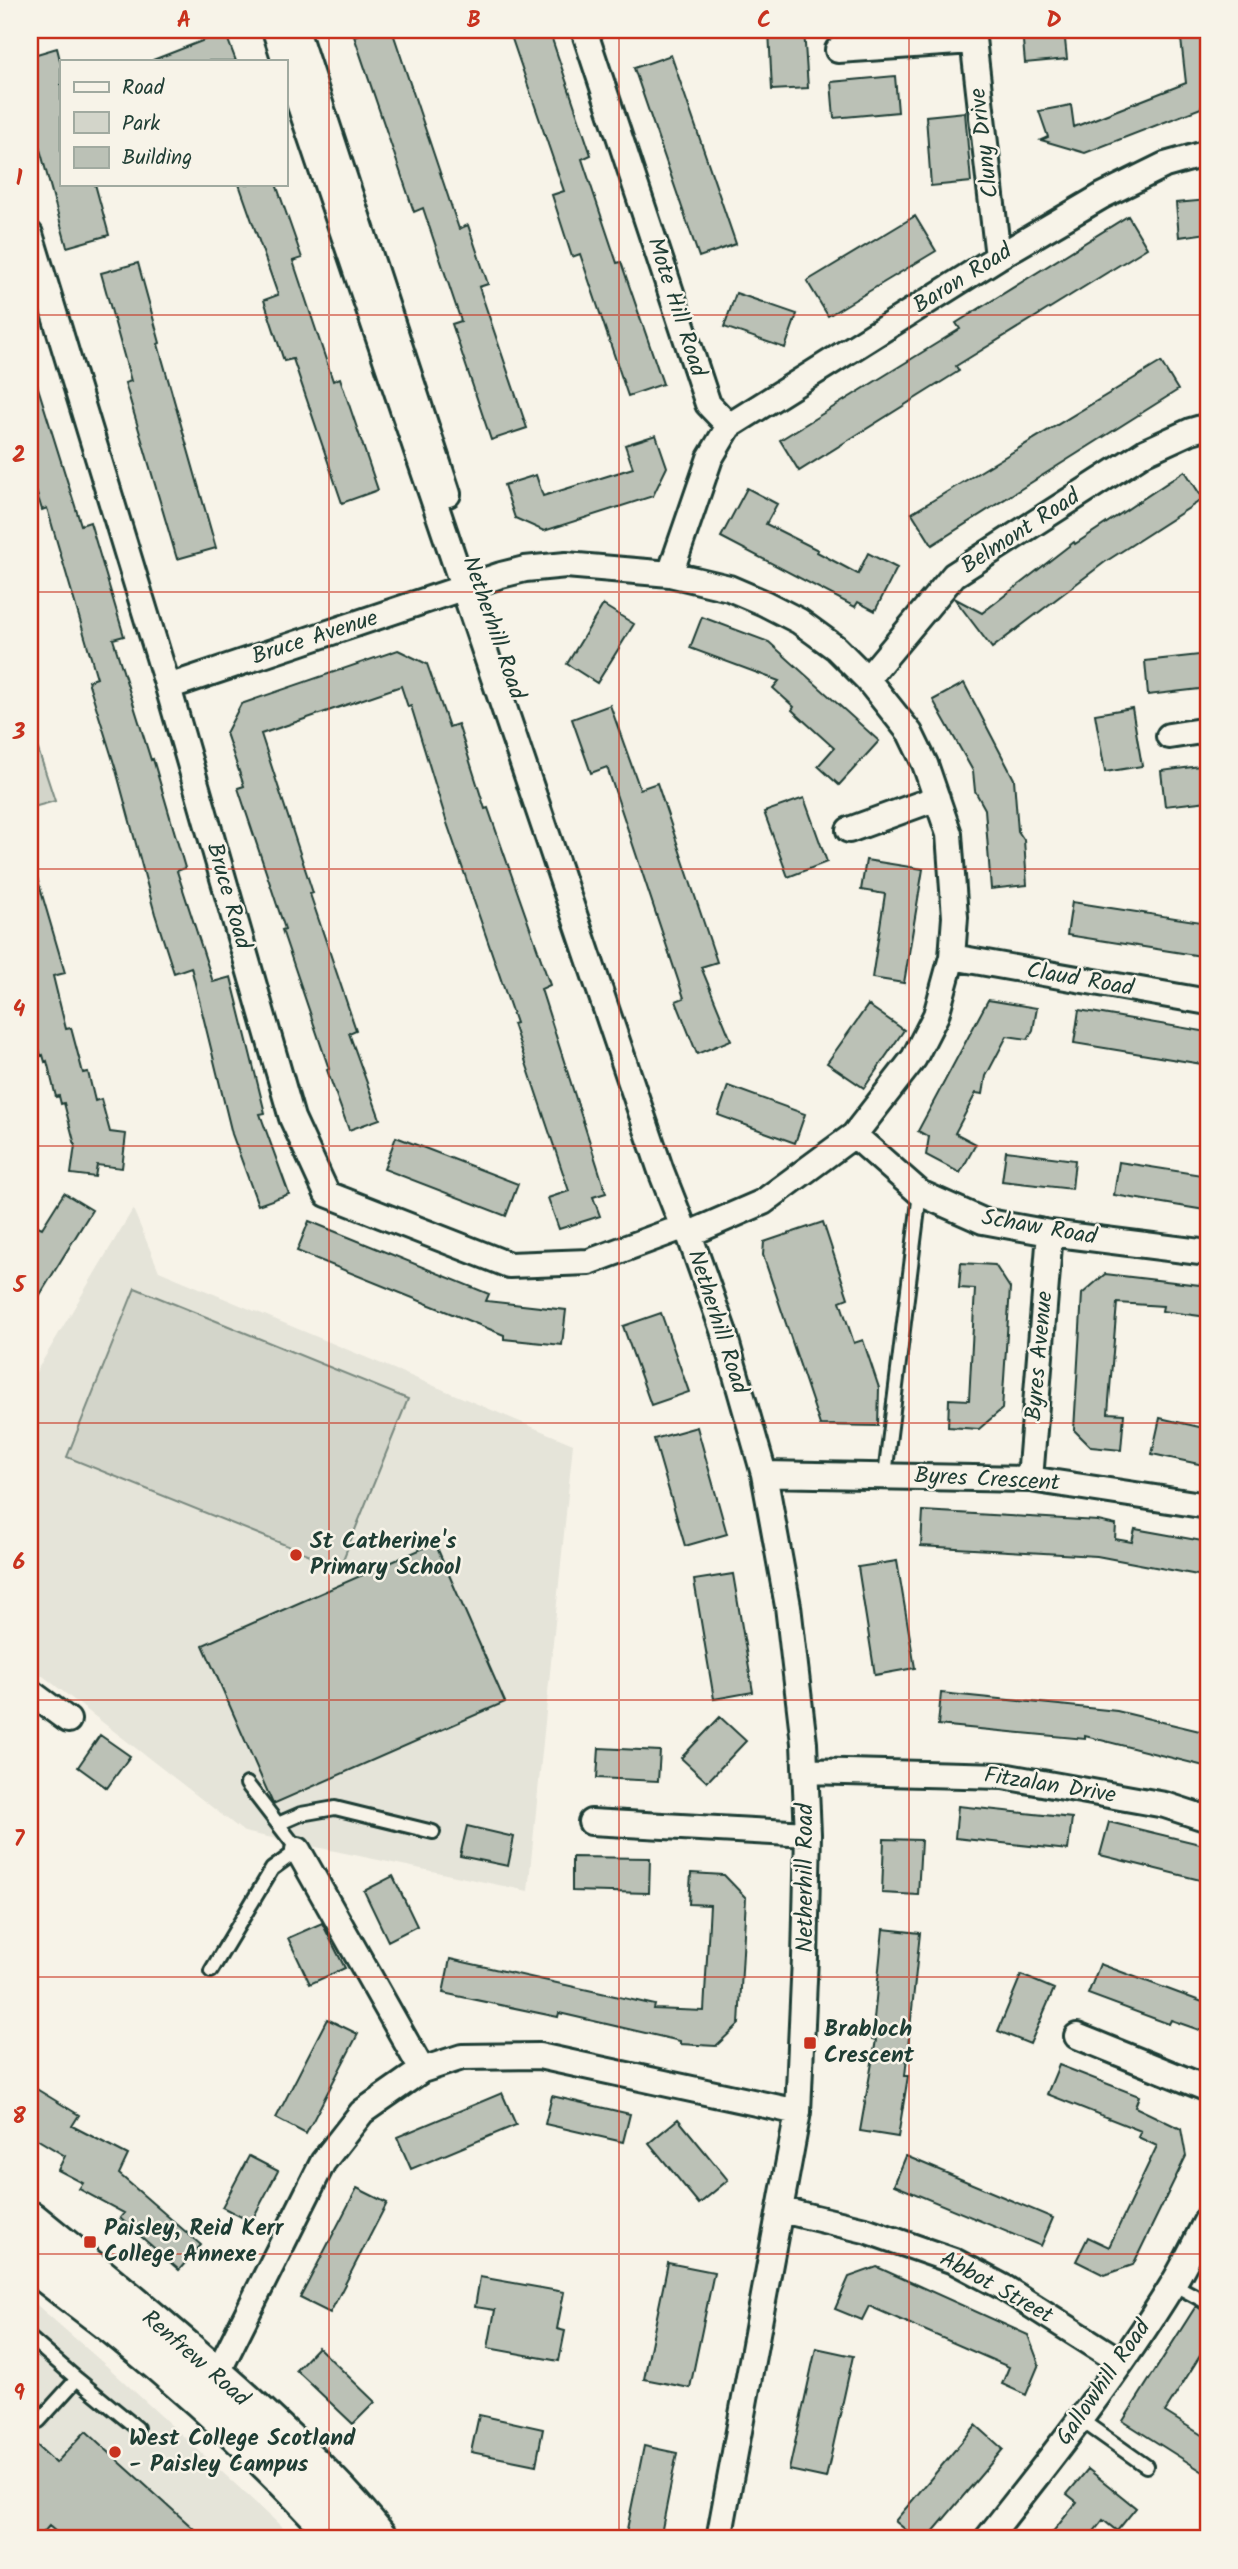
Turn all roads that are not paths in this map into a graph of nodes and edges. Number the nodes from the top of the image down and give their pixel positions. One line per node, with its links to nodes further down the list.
1 (275, 30): 6 (street, Netherhill Road)
2 (296, 30): 14 (street, Netherhill Road)
3 (584, 30): 11 (street, Mote Hill Road)
4 (972, 35): 5 (street); 10 (street, Cluny Drive)
5 (838, 50)
6 (285, 60)
7 (287, 67): 14 (street, Netherhill Road)
8 (1208, 153): 10 (street, Baron Road)
9 (30, 234): 16 (street, Bruce Road)
10 (999, 257): 11 (street, Baron Road)
11 (729, 426): 13 (street)
12 (1208, 426): 15 (street, Belmont Road)
13 (670, 574): 14 (street, Bruce Avenue); 15 (street, Bruce Avenue)
14 (470, 587): 16 (street, Bruce Avenue); 25 (street, Netherhill Road)
15 (867, 679): 19 (street, Bruce Avenue)
16 (168, 687): 25 (street, Bruce Road)
17 (1208, 730): 18 (street)
18 (1169, 736)
19 (937, 798): 20 (street); 21 (street, Bruce Road)
20 (849, 830)
21 (952, 957): 22 (street, Claud Road); 23 (street, Bruce Road)
22 (1208, 1002)
23 (854, 1135): 24 (street, Schaw Road); 25 (street, Bruce Road)
24 (920, 1193): 26 (street, Schaw Road); 29 (lane)
25 (686, 1231): 28 (street, Netherhill Road)
26 (1051, 1233): 27 (street, Schaw Road); 30 (street, Byres Avenue)
27 (1208, 1253)
28 (764, 1474): 29 (street, Byres Crescent); 34 (street, Netherhill Road)
29 (885, 1475): 30 (street, Byres Crescent)
30 (1030, 1479): 31 (street, Byres Crescent)
31 (1208, 1506)
32 (30, 1692): 33 (street)
33 (68, 1720)
34 (806, 1770): 36 (street, Fitzalan Drive); 40 (street, Netherhill Road)
35 (247, 1784): 38 (lane)
36 (1208, 1819)
37 (591, 1822): 40 (street)
38 (278, 1824): 39 (lane); 41 (lane)
39 (433, 1832)
40 (808, 1834): 46 (street, Netherhill Road)
41 (298, 1850): 42 (lane); 44 (street)
42 (211, 1970)
43 (1077, 2036): 45 (street)
44 (422, 2070): 46 (street); 56 (street)
45 (1208, 2088)
46 (798, 2112): 47 (street, Netherhill Road)
47 (782, 2210): 54 (street, Abbot Street); 63 (street, Netherhill Road)
48 (1208, 2218): 51 (street, Gallowhill Road)
49 (30, 2221): 56 (main road, Renfrew Road)
50 (30, 2261): 56 (main road, Renfrew Road)
51 (1173, 2284): 52 (lane); 54 (street, Gallowhill Road)
52 (1208, 2302)
53 (30, 2338): 55 (lane)
54 (1121, 2362): 58 (street, Gallowhill Road)
55 (77, 2379): 57 (lane); 59 (lane)
56 (207, 2387): 61 (main road, Renfrew Road); 62 (main road, Renfrew Road)
57 (30, 2417)
58 (1081, 2420): 60 (lane); 64 (street, Gallowhill Road)
59 (137, 2428)
60 (1146, 2466)
61 (342, 2539)
62 (378, 2539)
63 (719, 2539)
64 (987, 2539)

